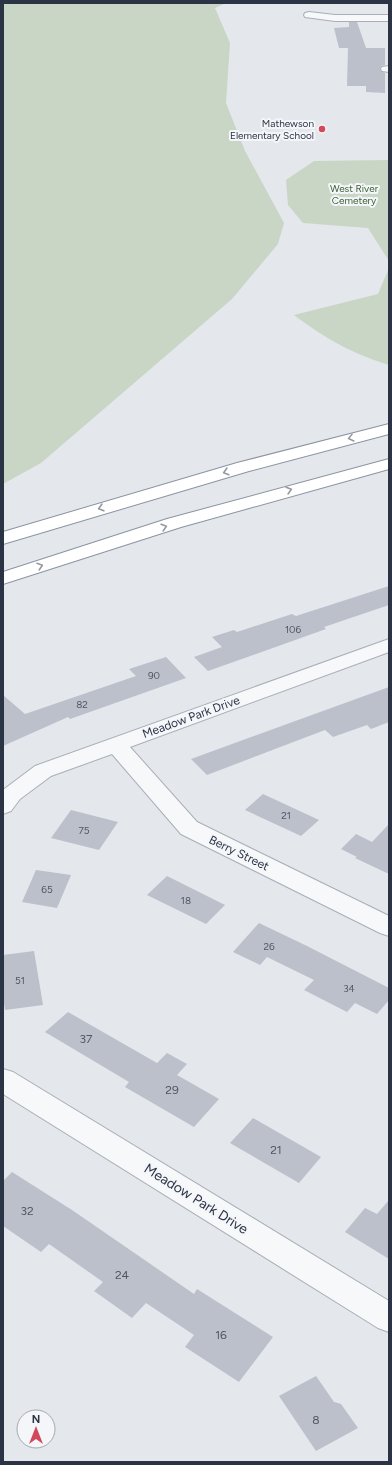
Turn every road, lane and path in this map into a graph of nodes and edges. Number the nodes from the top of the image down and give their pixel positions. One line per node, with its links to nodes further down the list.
1 (309, 15): 2 (street)
2 (389, 18)
3 (389, 429): 5 (highway, one-way to 5)
4 (389, 464): 6 (highway, one-way to 4)
5 (3, 538)
6 (3, 578)
7 (389, 645): 8 (street, Meadow Park Drive)
8 (116, 745): 9 (street, Meadow Park Drive); 10 (street, Berry Street)
9 (3, 806)
10 (389, 927)
11 (3, 1080): 12 (street, Meadow Park Drive)
12 (389, 1318)

